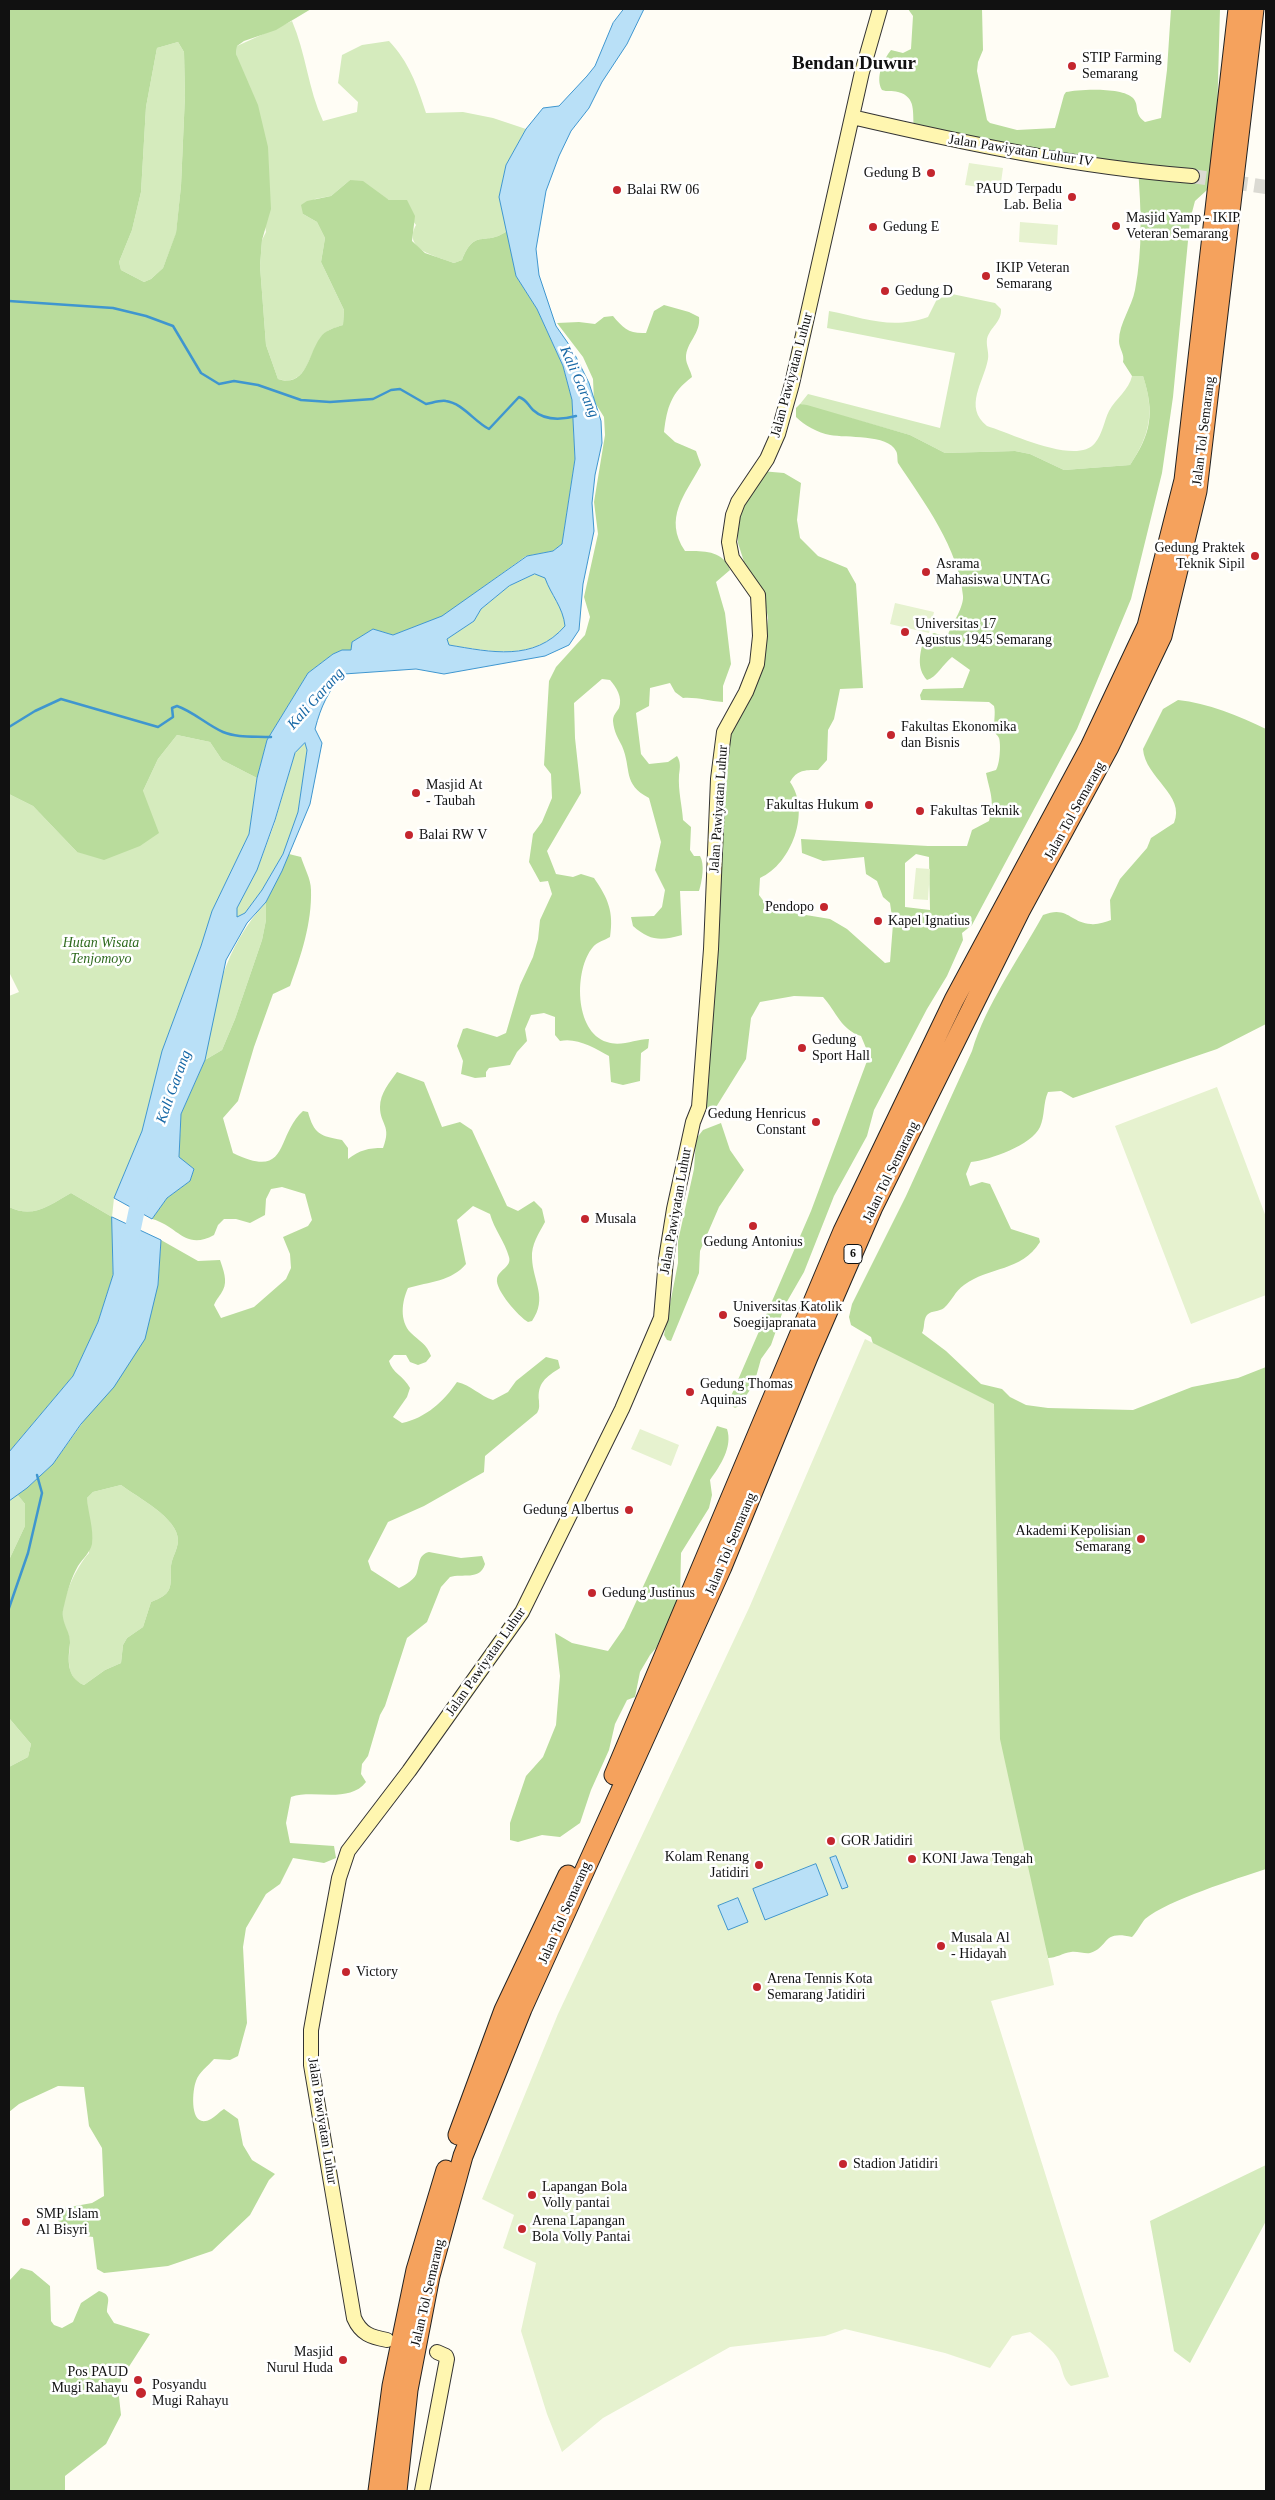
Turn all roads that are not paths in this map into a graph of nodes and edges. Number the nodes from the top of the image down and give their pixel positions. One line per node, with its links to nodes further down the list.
1 (880, 9): 6 (main road, Jalan Pawiyatan Luhur)
2 (1232, 9): 5 (highway)
3 (1238, 9): 5 (highway, Jalan Tol Semarang / 6)
4 (1254, 9): 11 (highway, Jalan Tol Semarang / 6)
5 (1230, 72): 10 (highway, Jalan Tol Semarang / 6)
6 (852, 117): 7 (main road, Jalan Pawiyatan Luhur IV); 8 (main road, Jalan Pawiyatan Luhur)
7 (1192, 176)
8 (387, 2340)
9 (440, 2353): 12 (main road)
10 (378, 2491)
11 (397, 2491)
12 (422, 2491)

